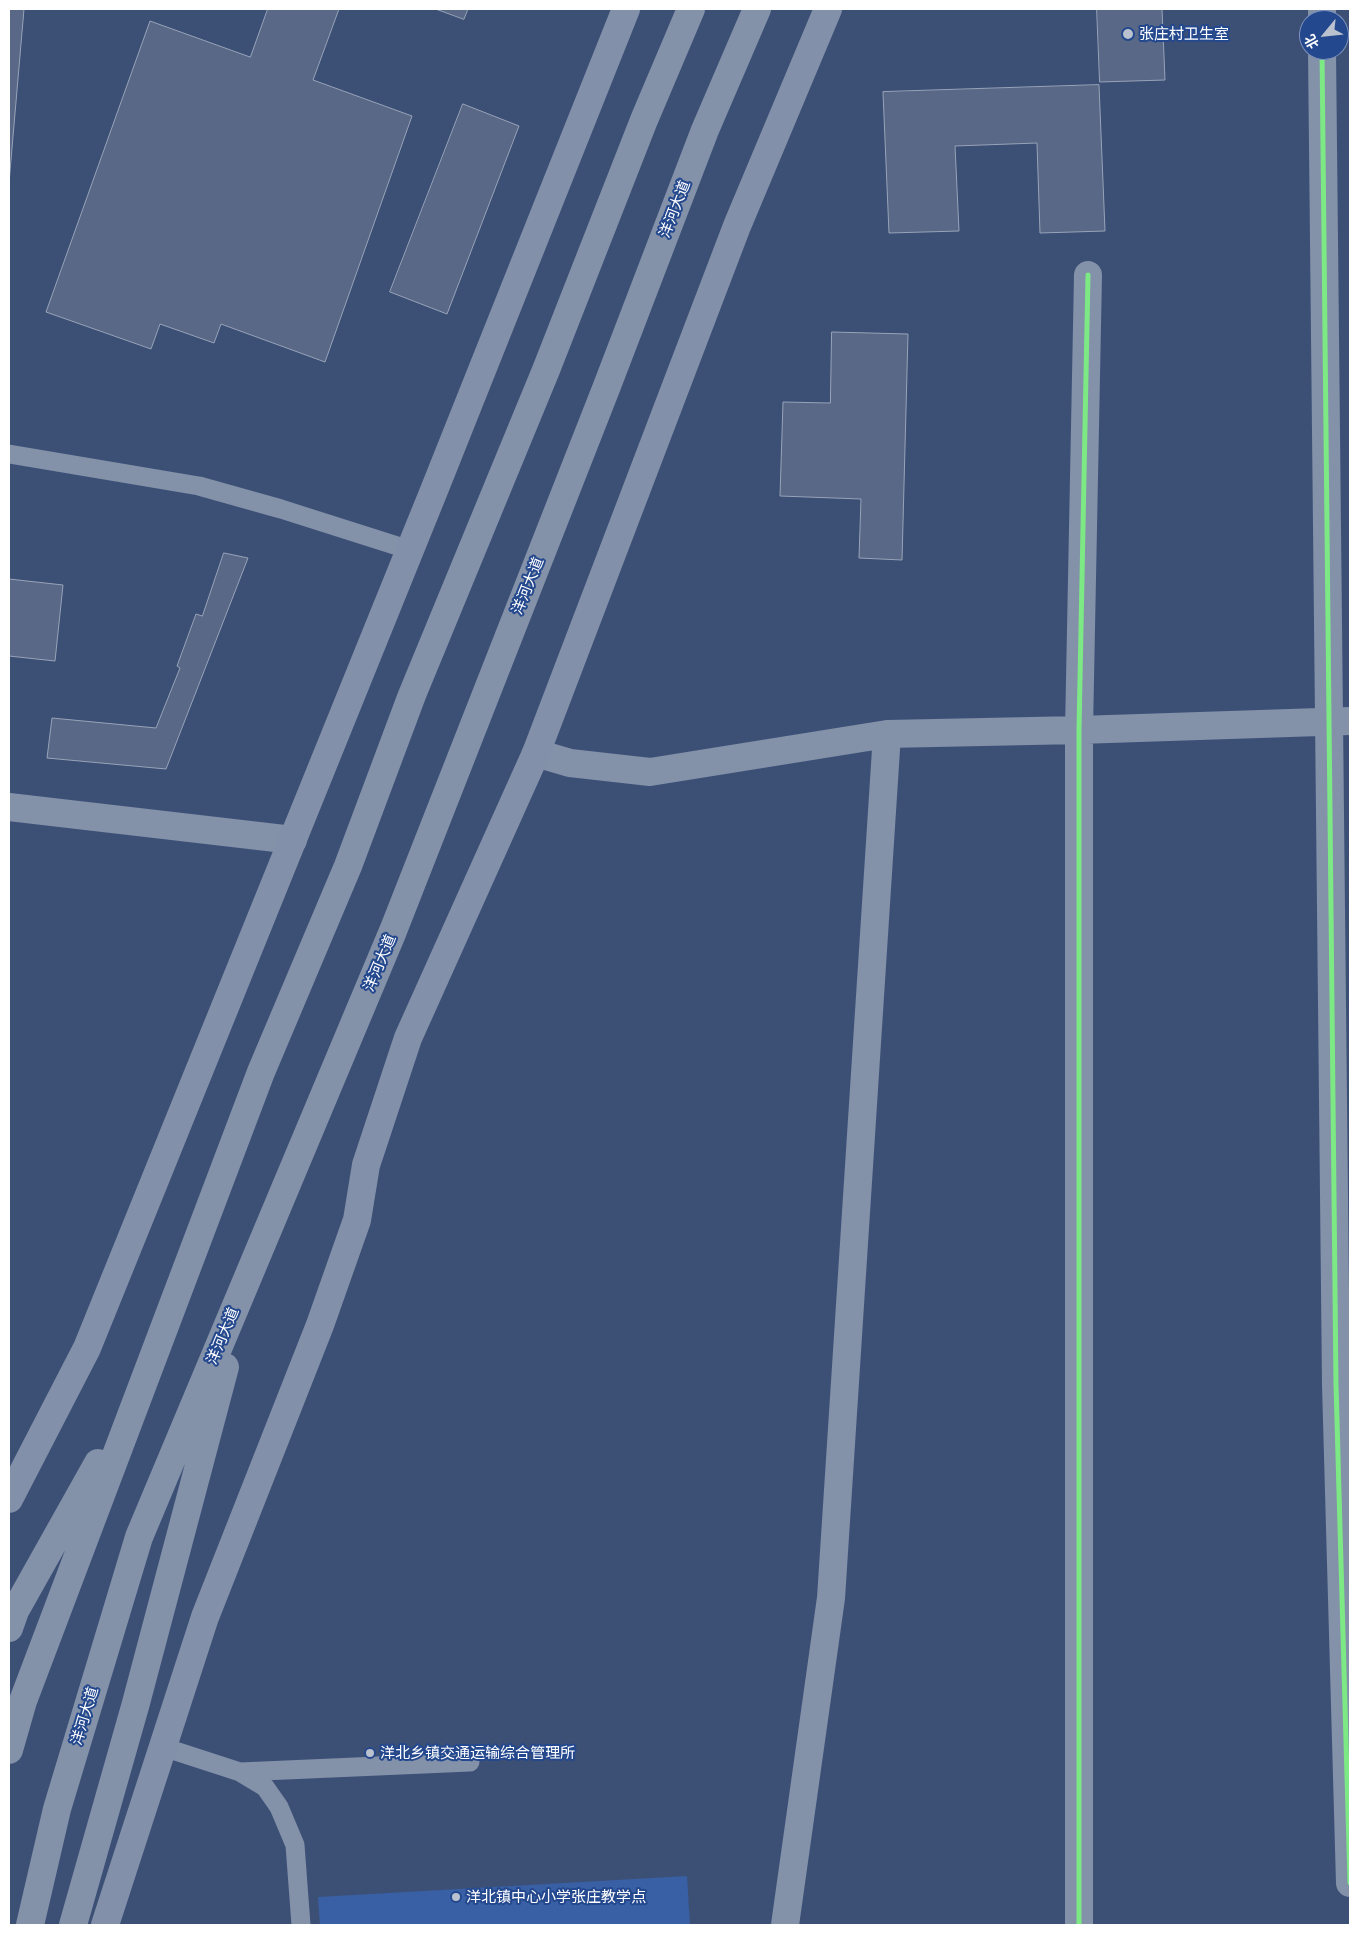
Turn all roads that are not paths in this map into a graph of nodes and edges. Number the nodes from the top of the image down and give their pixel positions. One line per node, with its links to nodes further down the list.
1 (626, 9): 8 (main road)
2 (691, 9): 16 (main road)
3 (757, 9): 15 (main road, 洋河大道)
4 (828, 9): 12 (main road)
5 (1322, 60): 9 (main road)
6 (1088, 275): 10 (main road)
7 (9, 454): 8 (lane)
8 (410, 550): 14 (main road)
9 (1340, 721): 10 (main road); 23 (main road)
10 (1078, 730): 11 (main road); 29 (main road)
11 (887, 734): 12 (main road); 28 (main road)
12 (536, 753): 19 (main road)
13 (9, 807): 14 (main road)
14 (293, 840): 17 (main road)
15 (251, 1270): 24 (main road, 洋河大道); 25 (main road)
16 (141, 1386): 18 (main road); 20 (main road)
17 (9, 1499)
18 (9, 1628)
19 (163, 1747): 22 (lane); 26 (main road)
20 (9, 1750)
21 (470, 1762): 22 (lane)
22 (240, 1772): 27 (lane)
23 (1350, 1883)
24 (30, 1925)
25 (73, 1925)
26 (105, 1925)
27 (301, 1925)
28 (785, 1925)
29 (1079, 1925)

